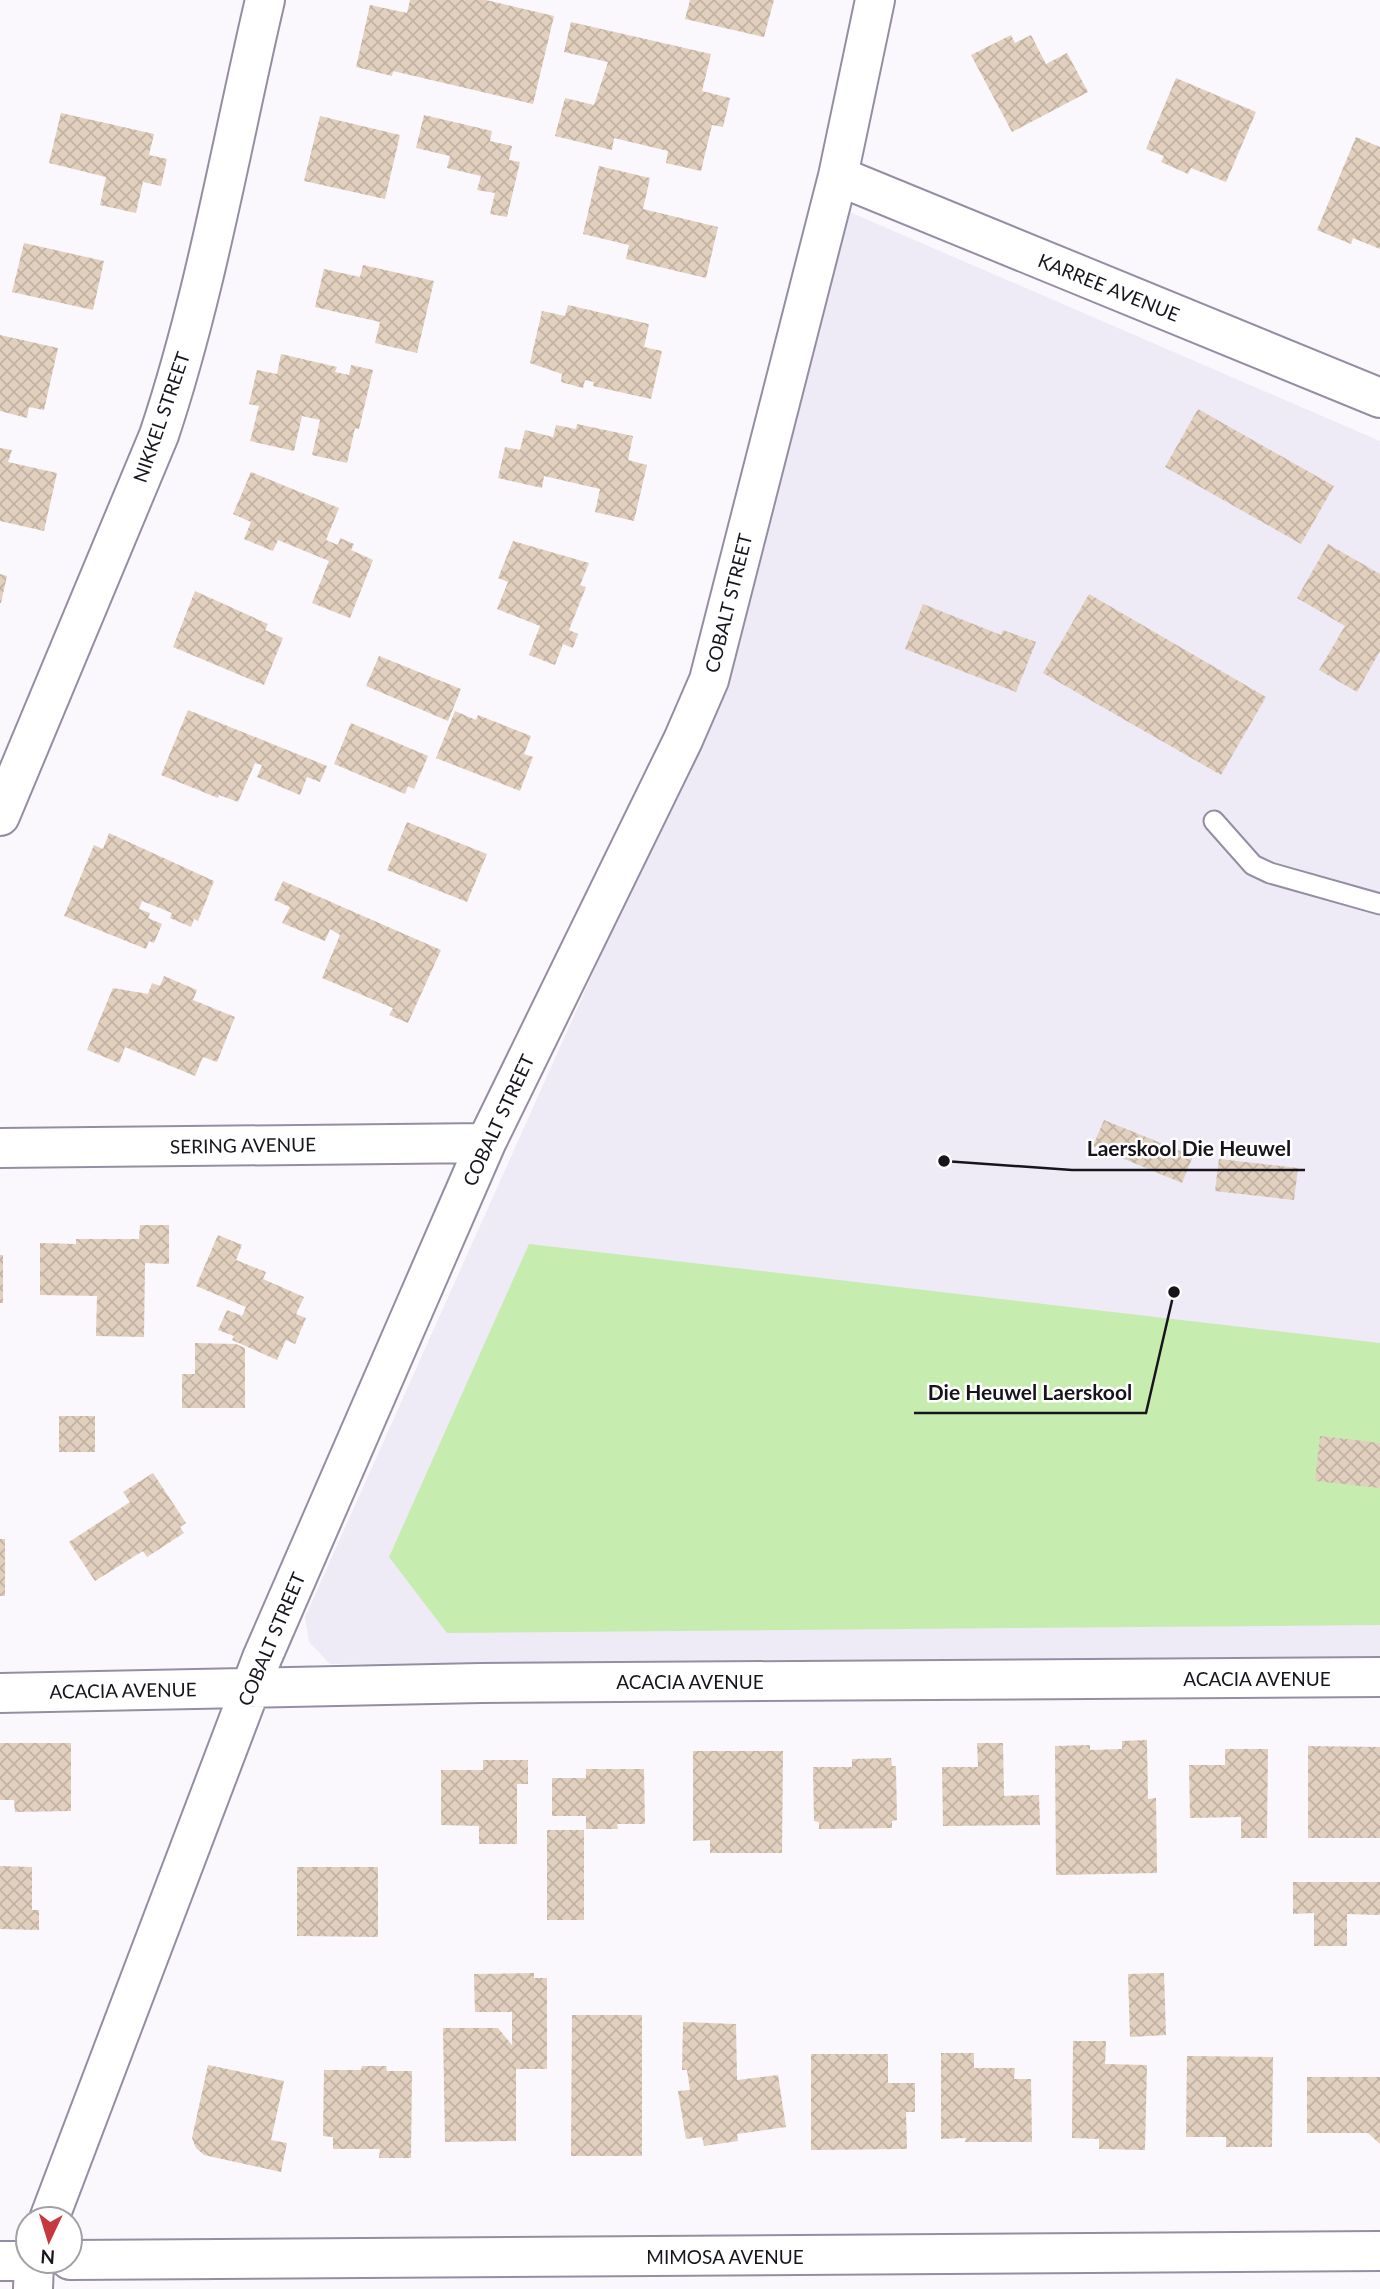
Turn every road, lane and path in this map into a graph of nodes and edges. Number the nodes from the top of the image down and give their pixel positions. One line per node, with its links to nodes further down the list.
1 (265, 0): 5 (street, NIKKEL STREET)
2 (875, 0): 3 (street, COBALT STREET)
3 (838, 176): 4 (street, KARREE AVENUE); 8 (street, COBALT STREET)
4 (1380, 398)
5 (0, 816)
6 (1214, 821): 7 (lane)
7 (1380, 904)
8 (486, 1143): 9 (street, SERING AVENUE); 11 (street, COBALT STREET)
9 (0, 1148)
10 (1380, 1677): 11 (street, ACACIA AVENUE)
11 (250, 1687): 12 (street, ACACIA AVENUE); 13 (street, COBALT STREET)
12 (0, 1693)
13 (55, 2205)
14 (1380, 2251): 15 (street, MIMOSA AVENUE)
15 (84, 2260)

